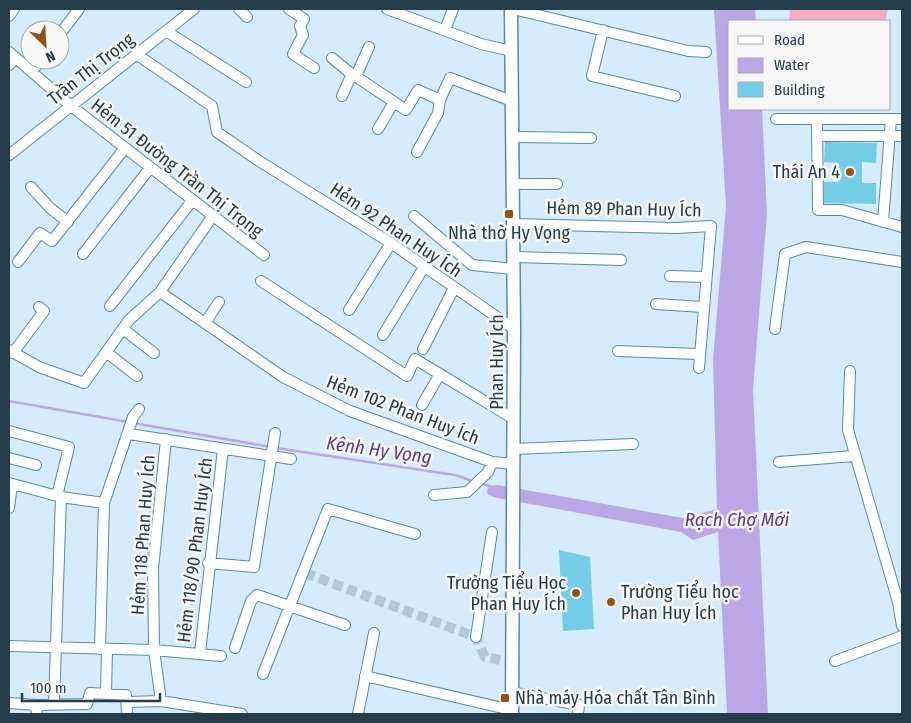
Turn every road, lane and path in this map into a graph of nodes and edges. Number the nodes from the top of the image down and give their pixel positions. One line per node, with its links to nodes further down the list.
1 (14, 9): 9 (street)
2 (78, 9): 11 (street)
3 (194, 9): 14 (street, Trần Thị Trọng)
4 (239, 9): 10 (street)
5 (289, 9): 21 (street)
6 (453, 9): 12 (street)
7 (512, 9): 13 (street); 16 (main road, Phan Huy Ích)
8 (394, 10): 12 (street)
9 (9, 16)
10 (247, 17)
11 (70, 20)
12 (445, 30): 16 (street)
13 (603, 30): 17 (street); 26 (street)
14 (166, 31): 18 (street, Trần Thị Trọng); 24 (street)
15 (369, 47): 23 (street)
16 (512, 50): 28 (main road, Phan Huy Ích)
17 (706, 52)
18 (136, 54): 30 (street, Trần Thị Trọng); 55 (street, Hẻm 92 Phan Huy Ích)
19 (11, 58): 22 (street, Hẻm 51 Đường Trần Thị Trọng)
20 (332, 58): 23 (street)
21 (314, 68)
22 (32, 72): 30 (street, Hẻm 51 Đường Trần Thị Trọng)
23 (354, 75): 25 (street); 29 (street)
24 (246, 82)
25 (342, 96)
26 (675, 96)
27 (440, 100): 28 (street); 29 (street); 42 (street)
28 (512, 101): 39 (main road, Phan Huy Ích)
29 (394, 102): 35 (street)
30 (71, 106): 41 (street, Hẻm 51 Đường Trần Thị Trọng); 43 (street, Trần Thị Trọng)
31 (776, 119): 34 (street)
32 (891, 119): 33 (street); 34 (street); 37 (street)
33 (902, 119)
34 (817, 120): 36 (street)
35 (378, 129)
36 (817, 136): 37 (street); 52 (street)
37 (890, 136): 38 (street); 52 (street)
38 (902, 136)
39 (513, 137): 40 (street); 45 (main road, Phan Huy Ích)
40 (591, 138)
41 (125, 148): 44 (street, Hẻm 51 Đường Trần Thị Trọng); 51 (street)
42 (417, 152)
43 (9, 155)
44 (150, 168): 48 (street, Hẻm 51 Đường Trần Thị Trọng); 56 (street)
45 (513, 184): 46 (street); 53 (main road, Phan Huy Ích)
46 (557, 184)
47 (31, 187): 51 (street)
48 (192, 201): 50 (street, Hẻm 51 Đường Trần Thị Trọng); 70 (street)
49 (414, 216): 61 (street)
50 (212, 217): 57 (street, Hẻm 51 Đường Trần Thị Trọng); 67 (street)
51 (68, 222): 59 (street)
52 (883, 222): 54 (street)
53 (513, 224): 61 (main road, Phan Huy Ích); 64 (street, Hẻm 89 Phan Huy Ích)
54 (902, 227)
55 (391, 243): 62 (street, Hẻm 92 Phan Huy Ích); 73 (street)
56 (83, 254)
57 (264, 254)
58 (621, 260): 61 (street)
59 (18, 262)
60 (902, 262): 77 (street)
61 (514, 263): 76 (main road, Phan Huy Ích)
62 (424, 267): 66 (street, Hẻm 92 Phan Huy Ích); 78 (street)
63 (670, 276): 64 (street)
64 (706, 277): 72 (street, Hẻm 89 Phan Huy Ích)
65 (261, 281): 87 (street)
66 (454, 288): 76 (street, Hẻm 92 Phan Huy Ích); 79 (street)
67 (160, 292): 74 (street, Hẻm 102 Phan Huy Ích); 75 (street)
68 (220, 302): 74 (street)
69 (656, 304): 72 (street)
70 (110, 306)
71 (39, 307): 80 (street)
72 (703, 307): 84 (street, Hẻm 89 Phan Huy Ích)
73 (349, 310)
74 (205, 323): 103 (street, Hẻm 102 Phan Huy Ích)
75 (123, 329): 82 (street); 83 (street)
76 (514, 329): 91 (main road, Phan Huy Ích)
77 (775, 329)
78 (383, 335)
79 (423, 349)
80 (11, 351): 82 (street)
81 (618, 351): 84 (street)
82 (106, 352): 88 (street)
83 (154, 353)
84 (698, 354): 85 (street, Hẻm 89 Phan Huy Ích)
85 (699, 368)
86 (850, 371): 100 (street)
87 (440, 374): 89 (street); 91 (street)
88 (137, 376)
89 (422, 404)
90 (136, 413): 93 (street)
91 (514, 419): 98 (main road, Phan Huy Ích)
92 (9, 431): 109 (street)
93 (129, 431): 95 (street); 110 (street)
94 (276, 433): 99 (street)
95 (166, 439): 97 (street); 125 (street, Hẻm 118 Phan Huy Ích)
96 (633, 444): 98 (street)
97 (223, 449): 99 (street); 114 (street, Hẻm 118/90 Phan Huy Ích)
98 (514, 449): 106 (main road, Phan Huy Ích)
99 (271, 456): 102 (street); 114 (street)
100 (854, 456): 104 (street); 117 (street)
101 (9, 458): 105 (street)
102 (291, 459)
103 (492, 462): 106 (street, Hẻm 102 Phan Huy Ích); 108 (street)
104 (778, 462)
105 (36, 465)
106 (514, 467): 131 (main road, Phan Huy Ích)
107 (10, 483): 109 (street); 111 (street)
108 (434, 495)
109 (59, 496): 110 (street); 122 (street)
110 (104, 503): 124 (street)
111 (9, 508)
112 (492, 532): 120 (street)
113 (415, 534): 115 (street)
114 (208, 563): 126 (street, Hẻm 118/90 Phan Huy Ích)
115 (291, 607): 116 (street); 123 (street); 129 (street)
116 (345, 625)
117 (902, 626)
118 (374, 633): 130 (street)
119 (902, 636): 128 (street)
120 (476, 637)
121 (9, 646): 122 (street, Hẻm 118/90 Phan Huy Ích)
122 (55, 648): 124 (street, Hẻm 118/90 Phan Huy Ích); 136 (street)
123 (235, 648)
124 (104, 649): 125 (street, Hẻm 118/90 Phan Huy Ích); 132 (street)
125 (154, 650): 126 (street, Hẻm 118/90 Phan Huy Ích); 133 (street, Hẻm 118 Phan Huy Ích)
126 (200, 654): 127 (street, Hẻm 118/90 Phan Huy Ích)
127 (221, 656)
128 (835, 661)
129 (263, 674)
130 (366, 676): 139 (street); 142 (street)
131 (511, 692): 139 (main road, Phan Huy Ích); 143 (street)
132 (106, 694): 134 (street); 138 (street)
133 (161, 701): 134 (street); 141 (street)
134 (127, 702): 140 (street)
135 (9, 703): 137 (street)
136 (54, 704): 137 (street); 138 (street)
137 (38, 708)
138 (70, 709)
139 (511, 712)
140 (127, 714)
141 (242, 714)
142 (358, 714)
143 (578, 714)

